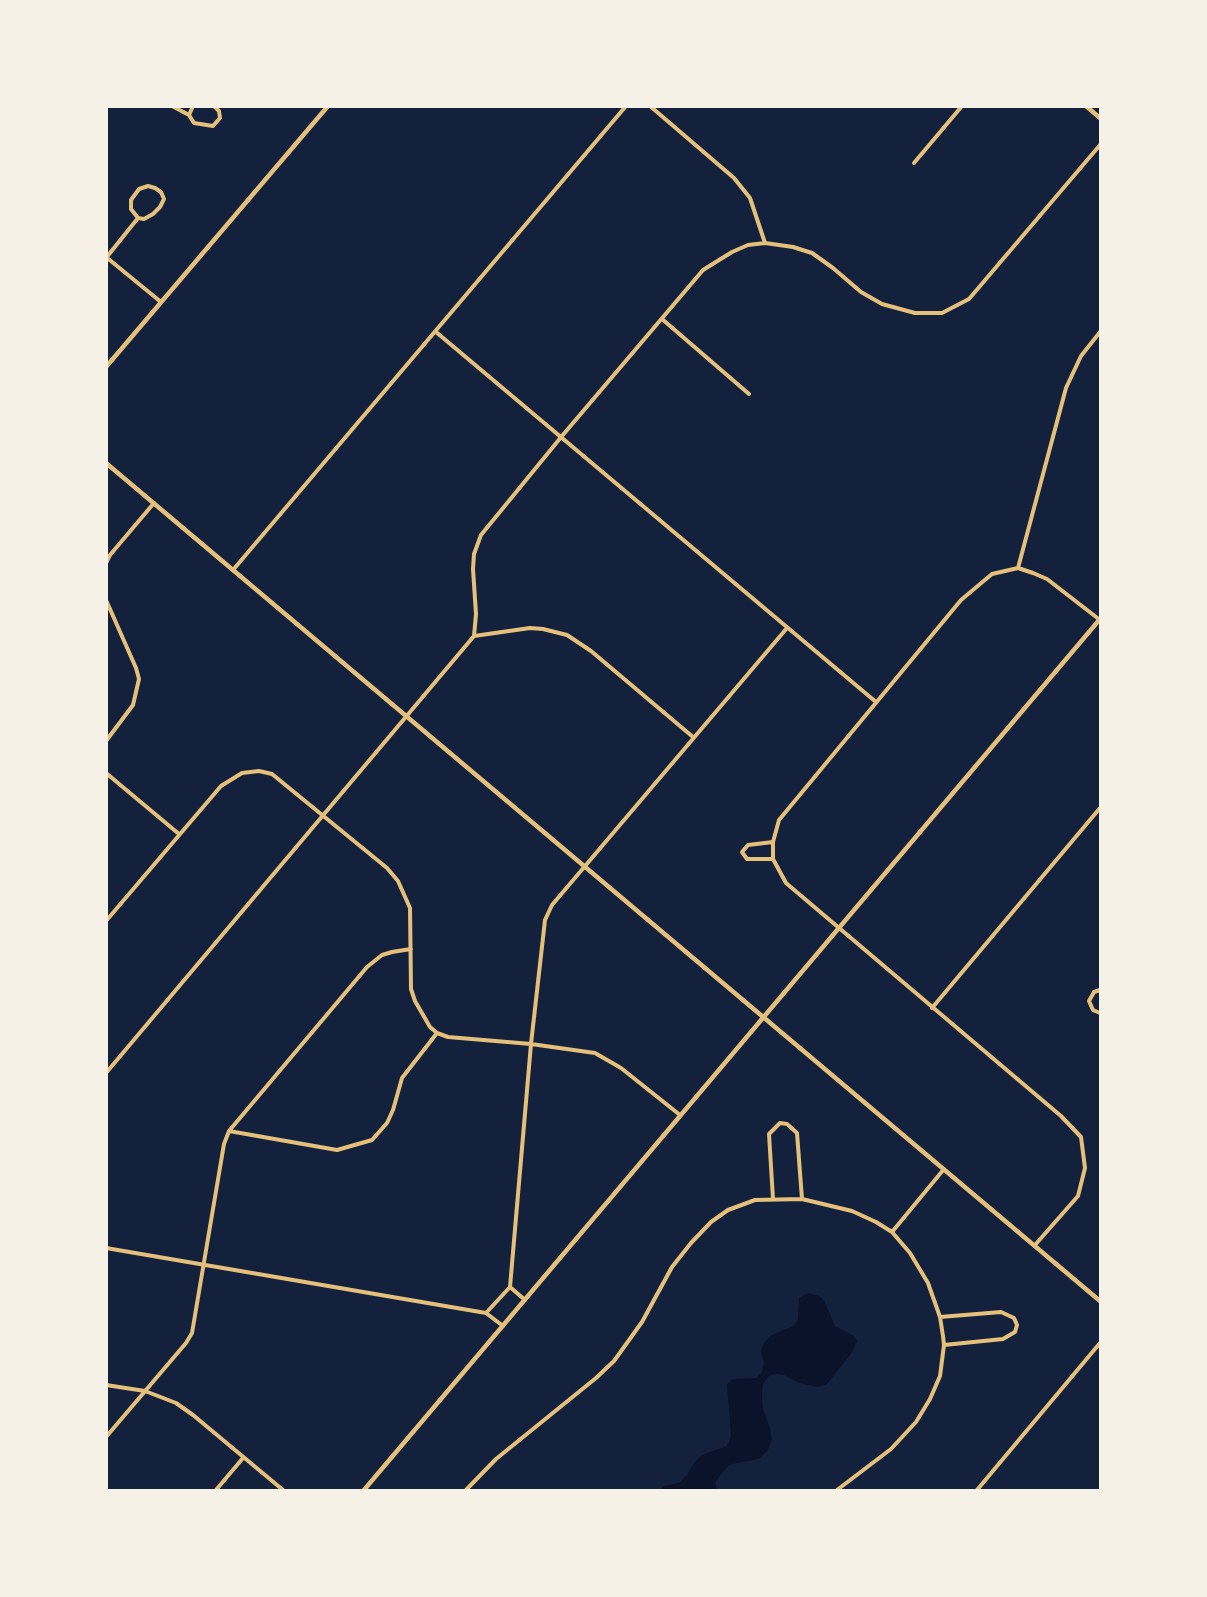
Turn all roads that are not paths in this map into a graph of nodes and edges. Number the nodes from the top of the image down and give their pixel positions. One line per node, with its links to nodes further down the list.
1 (172, 106): 9 (street)
2 (193, 106): 9 (street)
3 (214, 106): 9 (street)
4 (328, 106): 16 (street)
5 (626, 106): 18 (street)
6 (650, 106): 14 (street)
7 (962, 106): 12 (street)
8 (1086, 106): 10 (street)
9 (189, 115)
10 (1101, 118)
11 (1101, 145): 14 (street)
12 (914, 163)
13 (138, 218): 13 (street); 15 (street)
14 (765, 243): 17 (street)
15 (107, 258): 16 (street)
16 (161, 302): 20 (street)
17 (662, 319): 21 (street); 22 (street)
18 (436, 332): 22 (street); 27 (street)
19 (1101, 332): 26 (street)
20 (106, 367)
21 (749, 394)
22 (562, 436): 30 (street); 31 (street)
23 (106, 463): 24 (street)
24 (154, 503): 25 (street); 27 (street)
25 (106, 563)
26 (1018, 568): 29 (street); 32 (street)
27 (233, 570): 33 (street)
28 (106, 600): 35 (street)
29 (1100, 620): 44 (street)
30 (787, 628): 32 (street); 34 (street)
31 (474, 636): 33 (street); 34 (street)
32 (876, 702): 40 (street)
33 (407, 716): 38 (street); 42 (street)
34 (693, 737): 42 (street)
35 (106, 741)
36 (106, 773): 39 (street)
37 (1101, 808): 47 (street)
38 (323, 816): 39 (street); 45 (street); 52 (street)
39 (179, 834): 43 (street)
40 (773, 842): 41 (street); 41 (street)
41 (773, 859): 44 (street)
42 (585, 866): 49 (street); 51 (street)
43 (106, 921)
44 (838, 928): 47 (street); 49 (street)
45 (411, 949): 50 (street); 54 (street)
46 (1101, 990): 48 (street)
47 (932, 1008): 59 (street)
48 (1101, 1013)
49 (764, 1017): 53 (street); 55 (street)
50 (437, 1033): 51 (street); 54 (street)
51 (531, 1044): 53 (street); 62 (street)
52 (106, 1073)
53 (680, 1115): 63 (street)
54 (229, 1131): 61 (street)
55 (944, 1169): 58 (street); 59 (street)
56 (802, 1198): 57 (street); 57 (street); 58 (street)
57 (773, 1199): 77 (street)
58 (892, 1232): 66 (street)
59 (1035, 1245): 64 (street)
60 (106, 1248): 61 (street)
61 (203, 1264): 65 (street); 71 (street)
62 (510, 1287): 63 (street); 65 (street)
63 (525, 1300): 67 (street)
64 (1101, 1301)
65 (486, 1313): 67 (street)
66 (940, 1317): 69 (street); 69 (street)
67 (504, 1327): 76 (street)
68 (1101, 1344): 79 (street)
69 (944, 1345): 78 (street)
70 (106, 1384): 71 (street)
71 (145, 1391): 72 (street); 73 (street)
72 (106, 1437)
73 (243, 1458): 74 (street); 75 (street)
74 (216, 1491)
75 (283, 1491)
76 (364, 1491)
77 (466, 1491)
78 (837, 1491)
79 (977, 1491)

